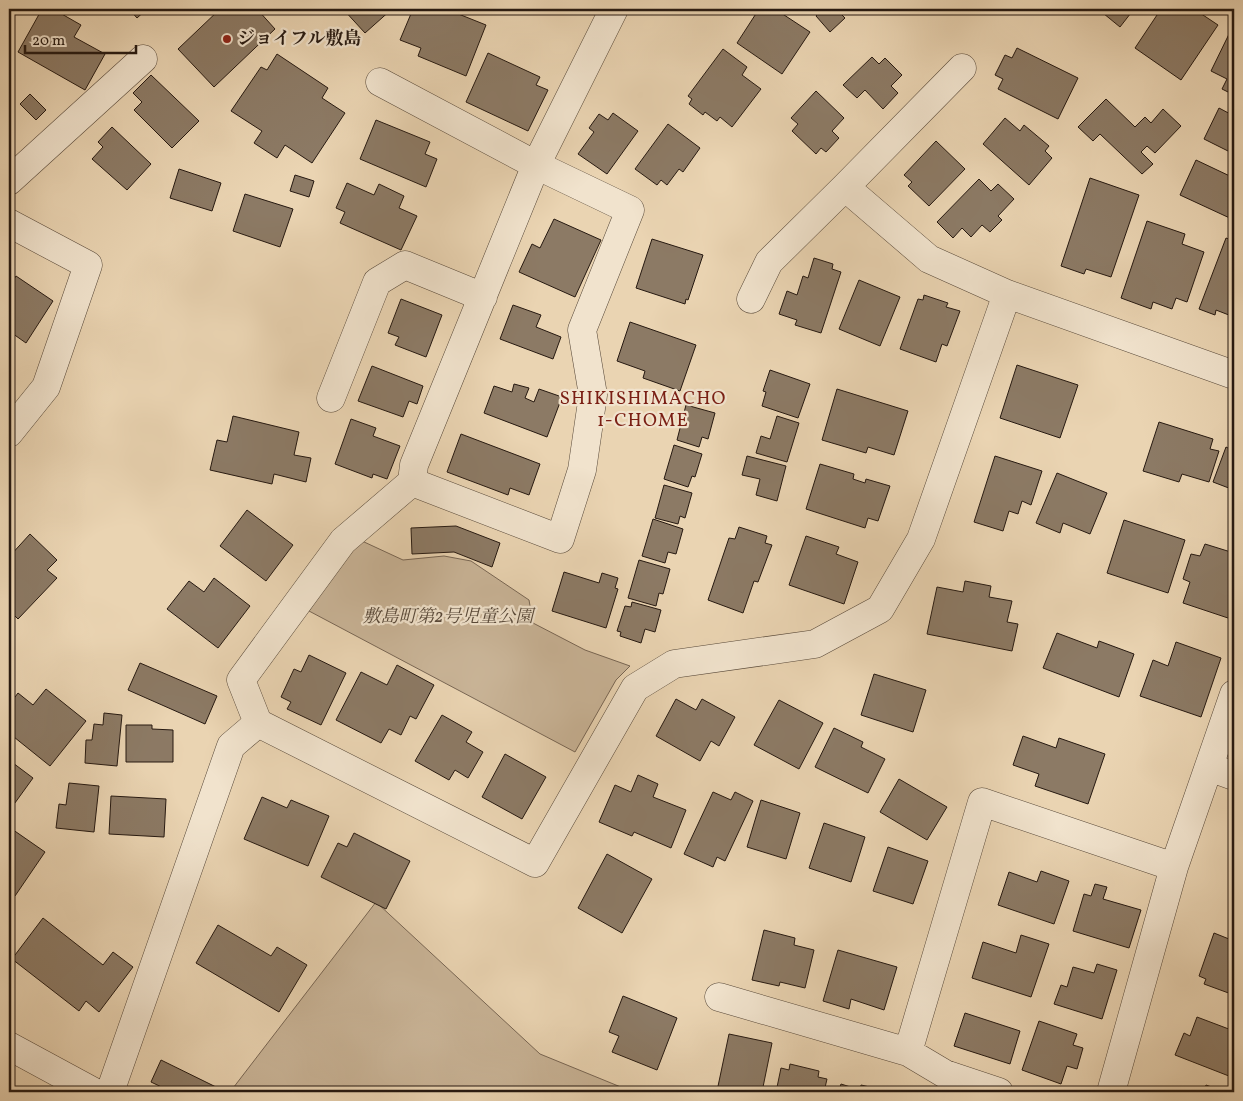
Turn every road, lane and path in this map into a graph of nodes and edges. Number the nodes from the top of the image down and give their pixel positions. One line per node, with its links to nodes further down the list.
1 (614, 9): 5 (street)
2 (143, 59): 6 (street)
3 (962, 68): 7 (street)
4 (380, 82): 5 (street)
5 (536, 165): 10 (street); 15 (street)
6 (9, 181)
7 (845, 187): 9 (street); 11 (street)
8 (9, 222): 14 (street)
9 (1008, 294): 12 (street); 17 (street)
10 (482, 297): 13 (street); 15 (street)
11 (751, 299)
12 (1234, 375)
13 (331, 398)
14 (9, 433)
15 (412, 482): 17 (street)
16 (1234, 694): 18 (street)
17 (258, 724): 24 (street)
18 (1222, 772): 19 (street)
19 (1174, 867): 22 (street); 26 (street)
20 (718, 997): 22 (street)
21 (9, 1046): 23 (street)
22 (908, 1052): 25 (street)
23 (94, 1092)
24 (110, 1092)
25 (999, 1092)
26 (1111, 1092)

